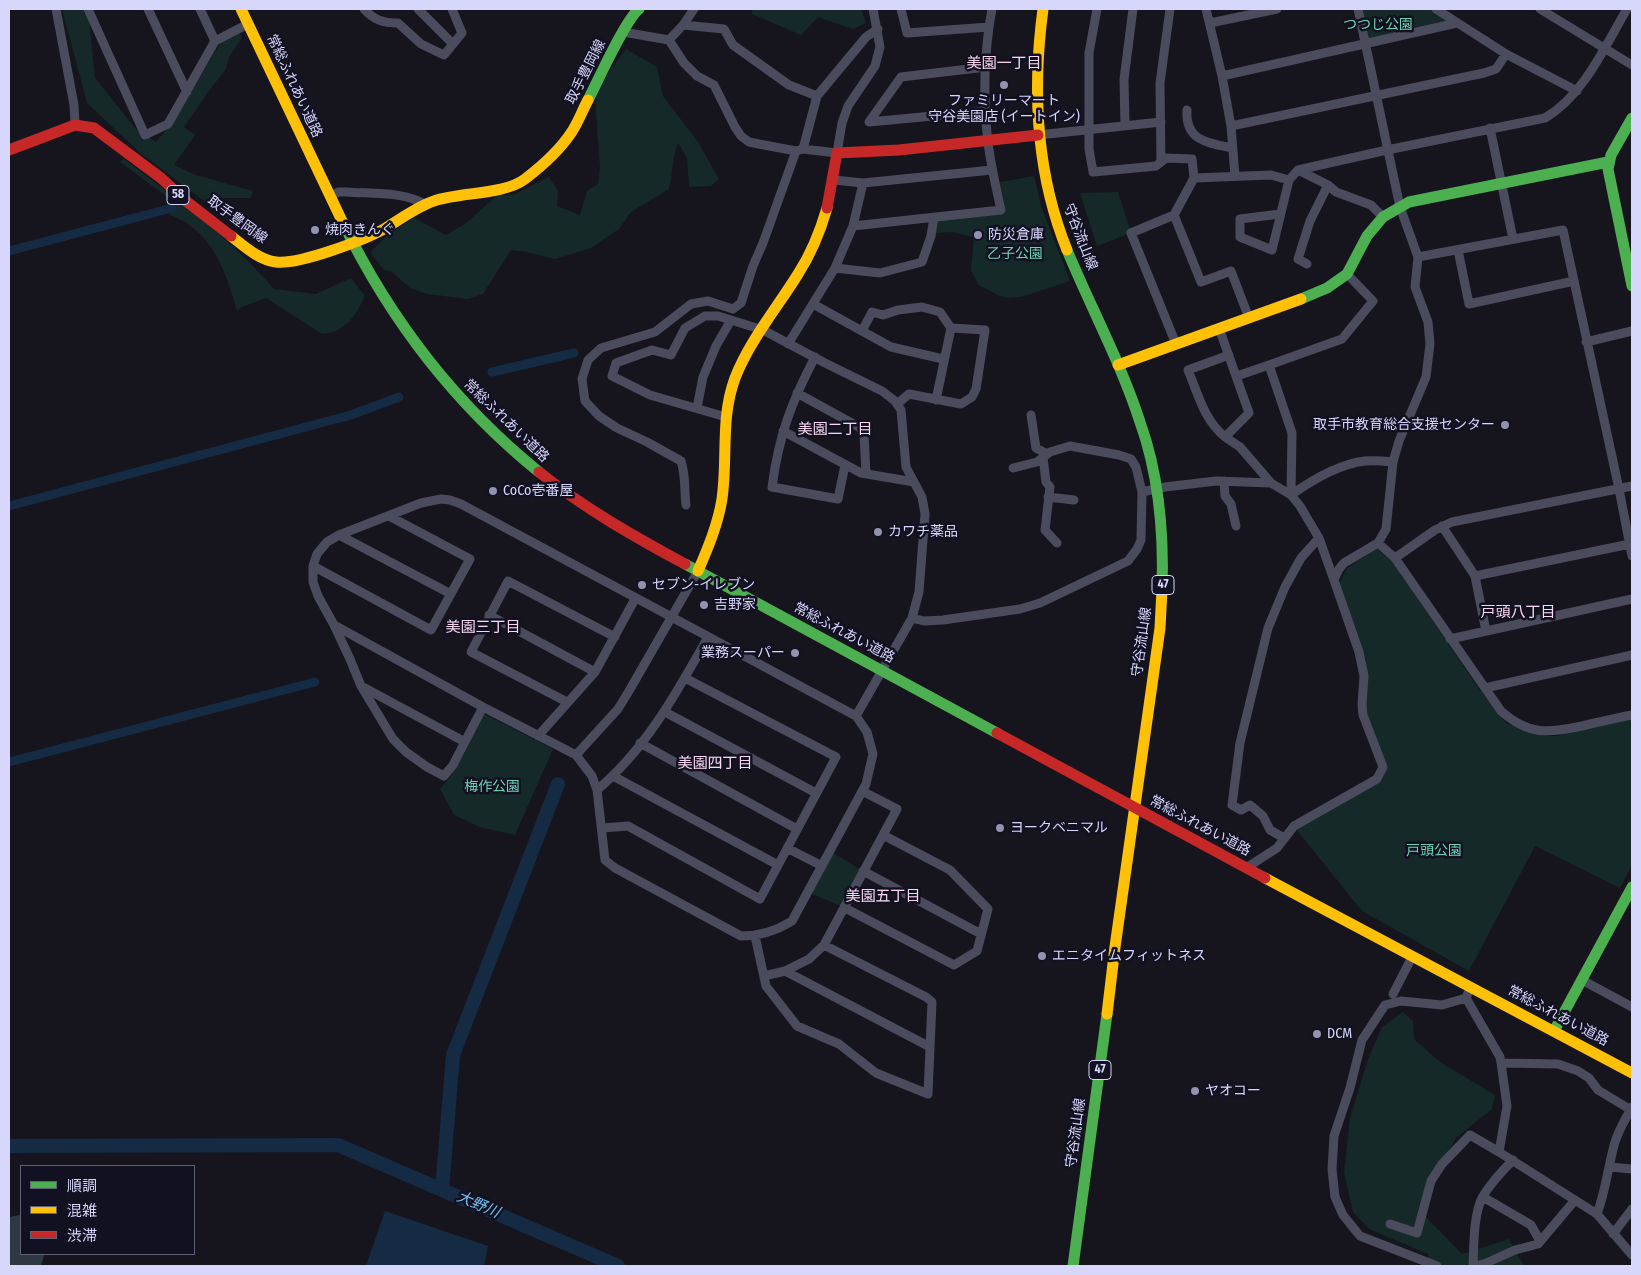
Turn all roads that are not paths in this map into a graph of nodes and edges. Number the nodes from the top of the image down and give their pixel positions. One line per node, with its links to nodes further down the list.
1 (56, 9): 48 (street)
2 (88, 9): 40 (street)
3 (148, 9): 40 (street)
4 (200, 9): 31 (street)
5 (241, 9): 26 (street, 常総ふれあい道路)
6 (364, 9): 33 (street)
7 (418, 9): 33 (street)
8 (452, 9): 33 (street)
9 (694, 9): 27 (street)
10 (873, 9): 29 (street)
11 (901, 9): 28 (street)
12 (992, 9): 28 (street)
13 (1043, 9): 53 (street, 守谷流山線 / 47)
14 (1097, 9): 52 (street)
15 (1133, 9): 49 (street)
16 (1170, 9): 47 (street)
17 (1206, 9): 24 (street)
18 (1277, 9): 24 (street)
19 (1358, 9): 34 (street)
20 (1436, 9): 25 (street)
21 (1540, 9): 35 (street)
22 (1627, 9): 35 (street)
23 (635, 10): 30 (street, 取手豊岡線 / 58)
24 (1210, 23): 39 (street)
25 (1457, 23): 34 (street); 36 (street)
26 (248, 24): 31 (street); 71 (street, 常総ふれあい道路)
27 (683, 25): 32 (street); 42 (street)
28 (989, 27): 38 (street)
29 (878, 29): 42 (street); 59 (street)
30 (623, 32): 32 (street); 72 (street, 取手豊岡線 / 58)
31 (215, 40): 40 (street)
32 (669, 40): 57 (street)
33 (453, 44)
34 (1366, 44): 39 (street); 43 (street)
35 (1604, 48): 37 (street); 41 (street)
36 (1506, 54): 41 (street); 43 (street)
37 (1632, 65)
38 (986, 67): 45 (street); 45 (street)
39 (1222, 76): 50 (street)
40 (187, 92)
41 (1577, 92): 51 (street)
42 (818, 96): 57 (street)
43 (1377, 96): 50 (street); 58 (street)
44 (1187, 110): 55 (street)
45 (986, 111): 54 (street)
46 (1632, 118): 61 (street)
47 (1161, 122): 49 (street); 60 (street)
48 (75, 125): 56 (street); 80 (street, 取手豊岡線 / 58)
49 (1125, 126): 52 (street)
50 (1231, 126): 55 (street)
51 (1490, 128): 58 (street); 69 (street)
52 (1089, 130): 53 (street); 60 (street)
53 (1038, 135): 54 (street); 102 (street, 守谷流山線 / 47)
54 (988, 140): 59 (street); 62 (street)
55 (1233, 148): 64 (street)
56 (9, 150)
57 (799, 150): 59 (street); 128 (street)
58 (1387, 150): 63 (street); 73 (street)
59 (837, 153): 66 (street)
60 (1161, 162): 65 (street)
61 (1608, 162): 69 (street); 87 (street)
62 (992, 170): 68 (street); 76 (street)
63 (1298, 170): 67 (street); 70 (street)
64 (1235, 176): 65 (street); 67 (street)
65 (1194, 178): 75 (street)
66 (834, 180): 68 (street); 93 (street)
67 (1289, 180): 74 (street)
68 (863, 183): 78 (street)
69 (1501, 184): 73 (street); 79 (street)
70 (1328, 185): 77 (street); 83 (street)
71 (330, 197): 72 (street); 80 (street, 常総ふれあい道路)
72 (426, 205): 80 (street, 取手豊岡線 / 58)
73 (1400, 207): 77 (street); 82 (street)
74 (1280, 214): 74 (street)
75 (1174, 215): 89 (street); 98 (street)
76 (934, 217): 78 (street); 84 (street)
77 (1383, 218): 85 (street)
78 (853, 226): 84 (street)
79 (1513, 239): 81 (street); 86 (street)
80 (352, 243): 140 (street, 常総ふれあい道路)
81 (1458, 250): 82 (street); 86 (street)
82 (1418, 257): 114 (street)
83 (1307, 264)
84 (835, 268): 88 (street)
85 (1347, 274): 89 (street); 103 (street)
86 (1574, 281): 96 (street)
87 (1632, 286)
88 (813, 304): 94 (street); 97 (street)
89 (1249, 318): 92 (street)
90 (731, 320): 93 (street); 108 (street); 108 (street)
91 (950, 328): 94 (street); 101 (street); 106 (street)
92 (1220, 328): 98 (street); 99 (street)
93 (763, 330): 97 (street); 110 (street)
94 (862, 331): 101 (street)
95 (1632, 332): 96 (street)
96 (1586, 342): 123 (street)
97 (788, 344): 100 (street)
98 (1176, 344): 102 (street)
99 (1229, 355): 104 (street); 112 (street)
100 (815, 357): 105 (street); 107 (street)
101 (943, 359): 106 (street)
102 (1118, 365): 122 (street, 守谷流山線 / 47)
103 (1269, 365): 104 (street); 125 (street)
104 (1237, 376): 112 (street)
105 (797, 392): 111 (street); 117 (street)
106 (936, 400): 107 (street)
107 (897, 404): 119 (street)
108 (696, 408): 110 (street)
109 (1031, 415): 113 (street)
110 (726, 416): 140 (street)
111 (782, 431): 115 (street); 115 (street)
112 (1225, 437): 120 (street)
113 (1045, 456): 116 (street); 124 (street); 126 (street)
114 (1393, 462): 125 (street); 135 (street)
115 (845, 465): 117 (street)
116 (1013, 468)
117 (866, 474): 119 (street)
118 (1224, 481): 120 (street); 122 (street); 130 (street)
119 (914, 482): 148 (street)
120 (1271, 483): 125 (street)
121 (1632, 486): 123 (street)
122 (1157, 488): 124 (street); 173 (street, 守谷流山線 / 47)
123 (1620, 489): 131 (street); 136 (street)
124 (1142, 492): 148 (street)
125 (1291, 495): 133 (street)
126 (1048, 496): 127 (street); 134 (street)
127 (1074, 500)
128 (686, 505)
129 (389, 516): 132 (street); 143 (street); 144 (street)
130 (1236, 526)
131 (1442, 526): 138 (street); 141 (street)
132 (339, 535): 139 (street); 143 (street)
133 (1319, 538): 142 (street); 177 (street)
134 (1057, 543)
135 (1378, 544): 138 (street); 142 (street)
136 (1630, 544): 137 (street); 141 (street)
137 (1632, 556)
138 (1394, 558): 153 (street)
139 (313, 566): 143 (street); 149 (street)
140 (698, 571): 147 (street); 155 (street, 常総ふれあい道路)
141 (1475, 576): 150 (street)
142 (1334, 580): 177 (street)
143 (451, 594)
144 (635, 599): 147 (street); 152 (street)
145 (1632, 599): 150 (street)
146 (489, 615): 152 (street); 156 (street); 160 (street)
147 (672, 618): 151 (street); 168 (street)
148 (912, 618): 155 (street)
149 (334, 625): 158 (street); 161 (street)
150 (1486, 631): 153 (street)
151 (708, 637): 157 (street); 164 (street)
152 (615, 638): 156 (street)
153 (1450, 639): 159 (street)
154 (1632, 655): 159 (street)
155 (882, 670): 164 (street); 173 (street, 常総ふれあい道路)
156 (595, 672): 160 (street)
157 (685, 678): 162 (street); 172 (street)
158 (361, 686): 166 (street); 166 (street)
159 (1486, 688): 163 (street)
160 (567, 702): 165 (street)
161 (483, 707): 165 (street); 166 (street)
162 (666, 712): 167 (street); 172 (street)
163 (1632, 715)
164 (856, 716): 171 (street)
165 (538, 736): 168 (street)
166 (465, 742)
167 (640, 743): 169 (street); 175 (street)
168 (576, 755): 170 (street)
169 (613, 776): 170 (street); 179 (street)
170 (596, 790): 174 (street)
171 (862, 791): 176 (street); 180 (street)
172 (816, 793): 175 (street)
173 (1135, 809): 181 (street, 常総ふれあい道路); 213 (street, 守谷流山線 / 47)
174 (602, 828): 179 (street); 186 (street)
175 (797, 829): 178 (street)
176 (883, 835): 182 (street); 185 (street)
177 (1284, 838): 181 (street)
178 (787, 848): 179 (street); 180 (street)
179 (778, 865)
180 (822, 866): 186 (street)
181 (1246, 868): 188 (street, 常総ふれあい道路)
182 (864, 871): 184 (street); 185 (street)
183 (1632, 887): 191 (street)
184 (845, 908): 185 (street); 187 (street)
185 (981, 934)
186 (755, 936): 190 (street)
187 (824, 945): 189 (street); 197 (street)
188 (1412, 957): 192 (street, 常総ふれあい道路); 193 (street)
189 (785, 971): 190 (street); 197 (street)
190 (764, 976): 197 (street)
191 (1582, 980): 195 (street); 196 (street)
192 (1470, 986): 194 (street); 196 (street, 常総ふれあい道路)
193 (1393, 994)
194 (1466, 998): 198 (street); 214 (street)
195 (1632, 1005)
196 (1554, 1031): 199 (street, 常総ふれあい道路)
197 (930, 1047)
198 (1501, 1063): 200 (street); 201 (street)
199 (1632, 1073)
200 (1631, 1108): 203 (street)
201 (1498, 1152): 202 (street); 209 (street)
202 (1513, 1160): 205 (street); 206 (street)
203 (1610, 1167): 204 (street); 208 (street)
204 (1632, 1168)
205 (1482, 1197): 211 (street); 215 (street)
206 (1574, 1200): 208 (street); 211 (street)
207 (1632, 1209): 210 (street)
208 (1597, 1214): 210 (street)
209 (1390, 1224)
210 (1613, 1234): 212 (street)
211 (1540, 1241): 215 (street)
212 (1632, 1255)
213 (1073, 1266)
214 (1437, 1266)
215 (1474, 1266)

